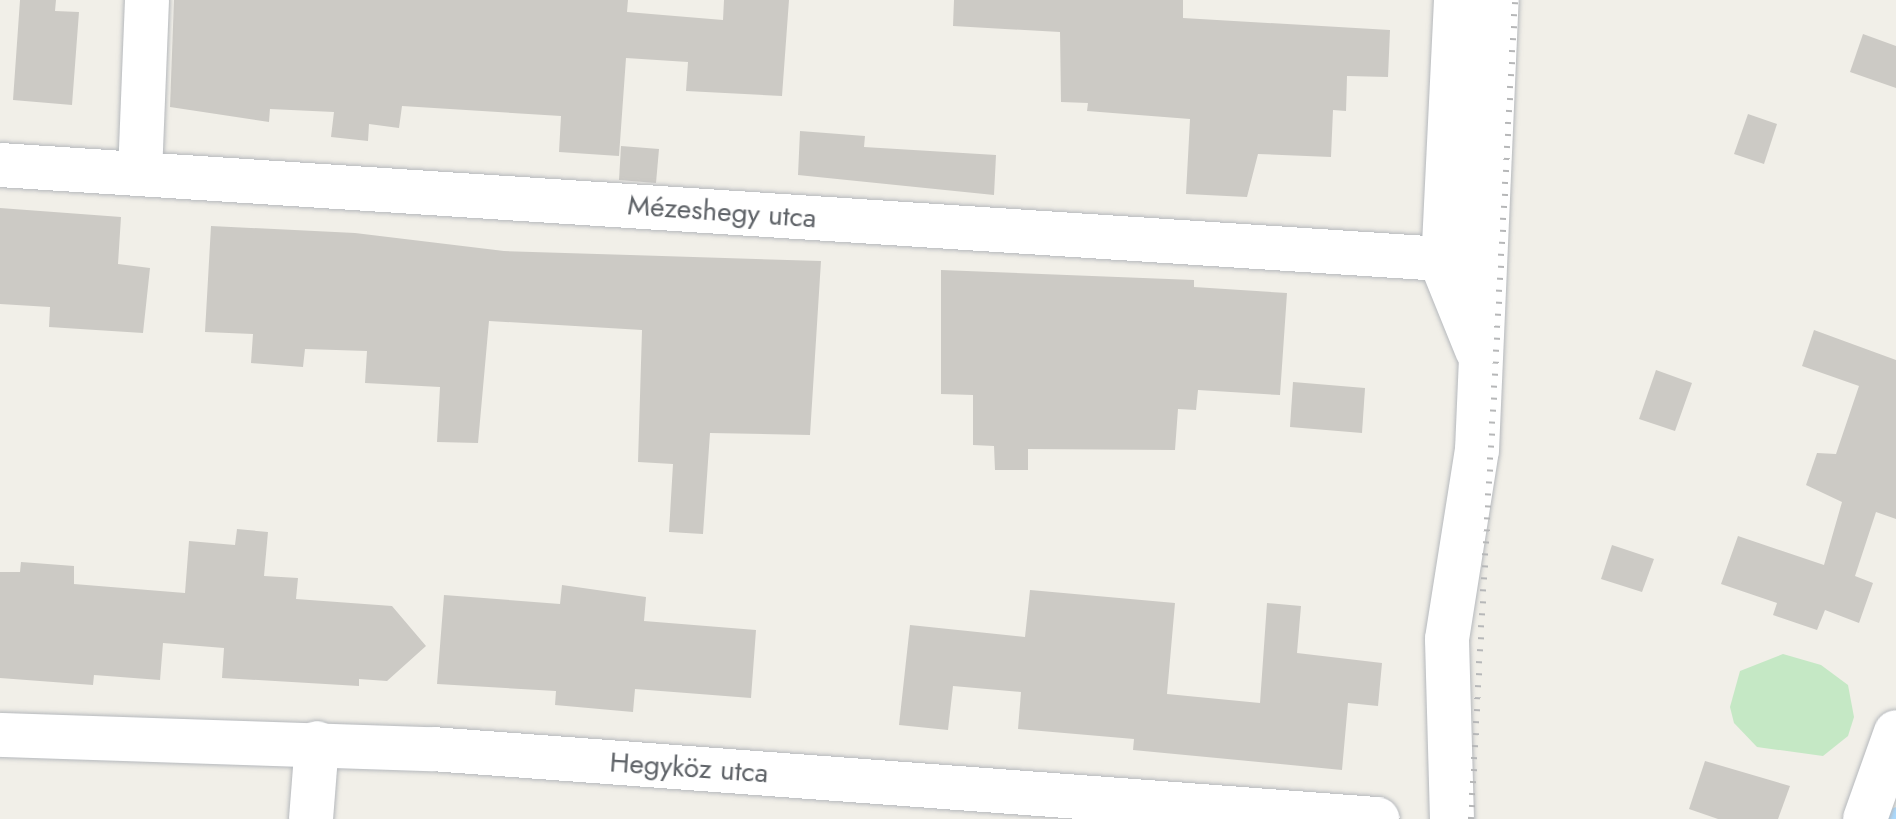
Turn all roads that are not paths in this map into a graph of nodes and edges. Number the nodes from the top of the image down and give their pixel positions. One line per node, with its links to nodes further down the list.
1 (147, 0): 5 (street)
2 (1456, 0): 6 (street)
3 (1497, 0): 7 (street)
4 (0, 165): 5 (street, Mézeshegy utca)
5 (140, 174): 6 (street, Mézeshegy utca)
6 (1443, 259): 7 (street)
7 (1481, 358): 13 (street)
8 (1896, 732): 14 (street)
9 (0, 735): 10 (street, Hegyköz utca)
10 (317, 743): 11 (street); 12 (street, Hegyköz utca)
11 (311, 819)
12 (1377, 819)
13 (1452, 819)
14 (1865, 819)

